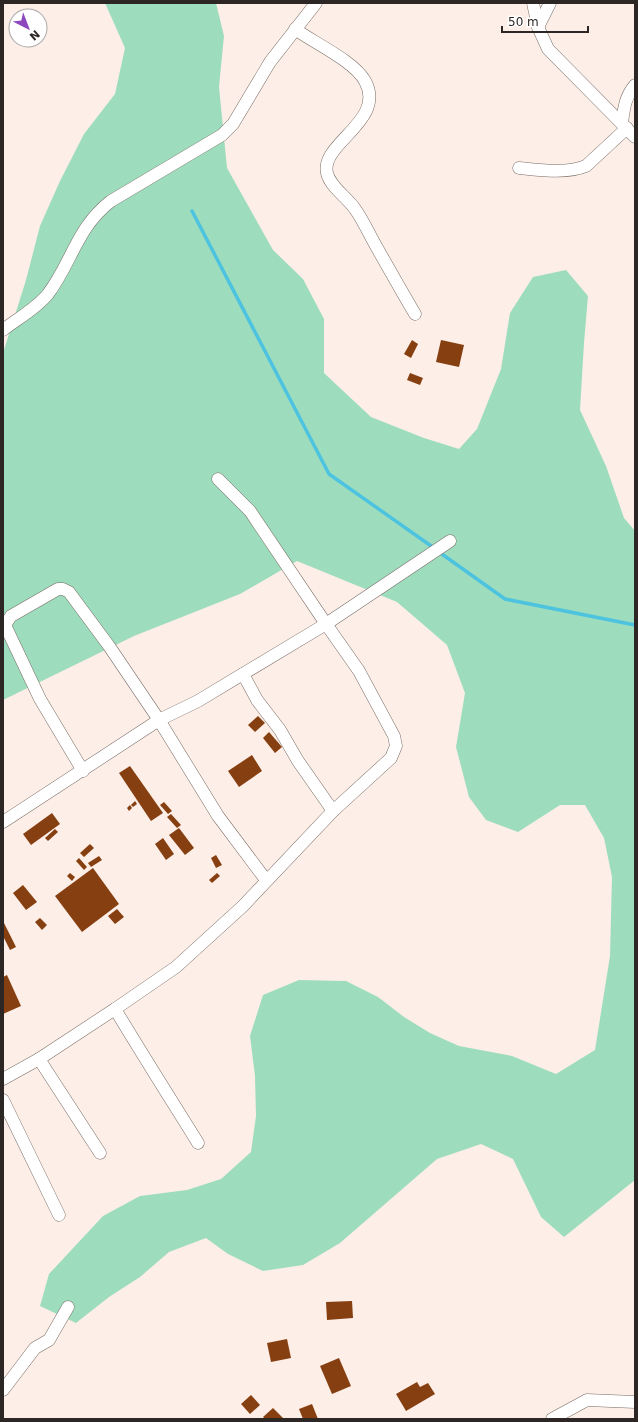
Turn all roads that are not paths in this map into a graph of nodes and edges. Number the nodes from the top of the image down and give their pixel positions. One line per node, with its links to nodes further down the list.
1 (316, 3): 5 (street)
2 (532, 3): 4 (street)
3 (550, 3): 4 (street)
4 (538, 27): 7 (street)
5 (295, 29): 9 (street); 10 (street)
6 (635, 85): 7 (street)
7 (628, 130): 8 (street)
8 (519, 168)
9 (415, 314)
10 (3, 330)
11 (218, 479): 13 (street)
12 (450, 541): 13 (street)
13 (326, 624): 14 (street); 17 (street)
14 (244, 674): 15 (street); 17 (street)
15 (159, 720): 16 (street); 16 (street); 19 (street)
16 (83, 771): 18 (street)
17 (333, 811): 19 (street)
18 (3, 822)
19 (266, 880): 20 (street)
20 (116, 1009): 21 (street); 24 (street)
21 (38, 1059): 22 (street); 25 (street)
22 (3, 1079)
23 (3, 1100): 26 (street)
24 (198, 1143)
25 (100, 1153)
26 (59, 1215)
27 (68, 1307): 28 (street)
28 (3, 1390)
29 (635, 1402): 30 (street)
30 (552, 1419)

